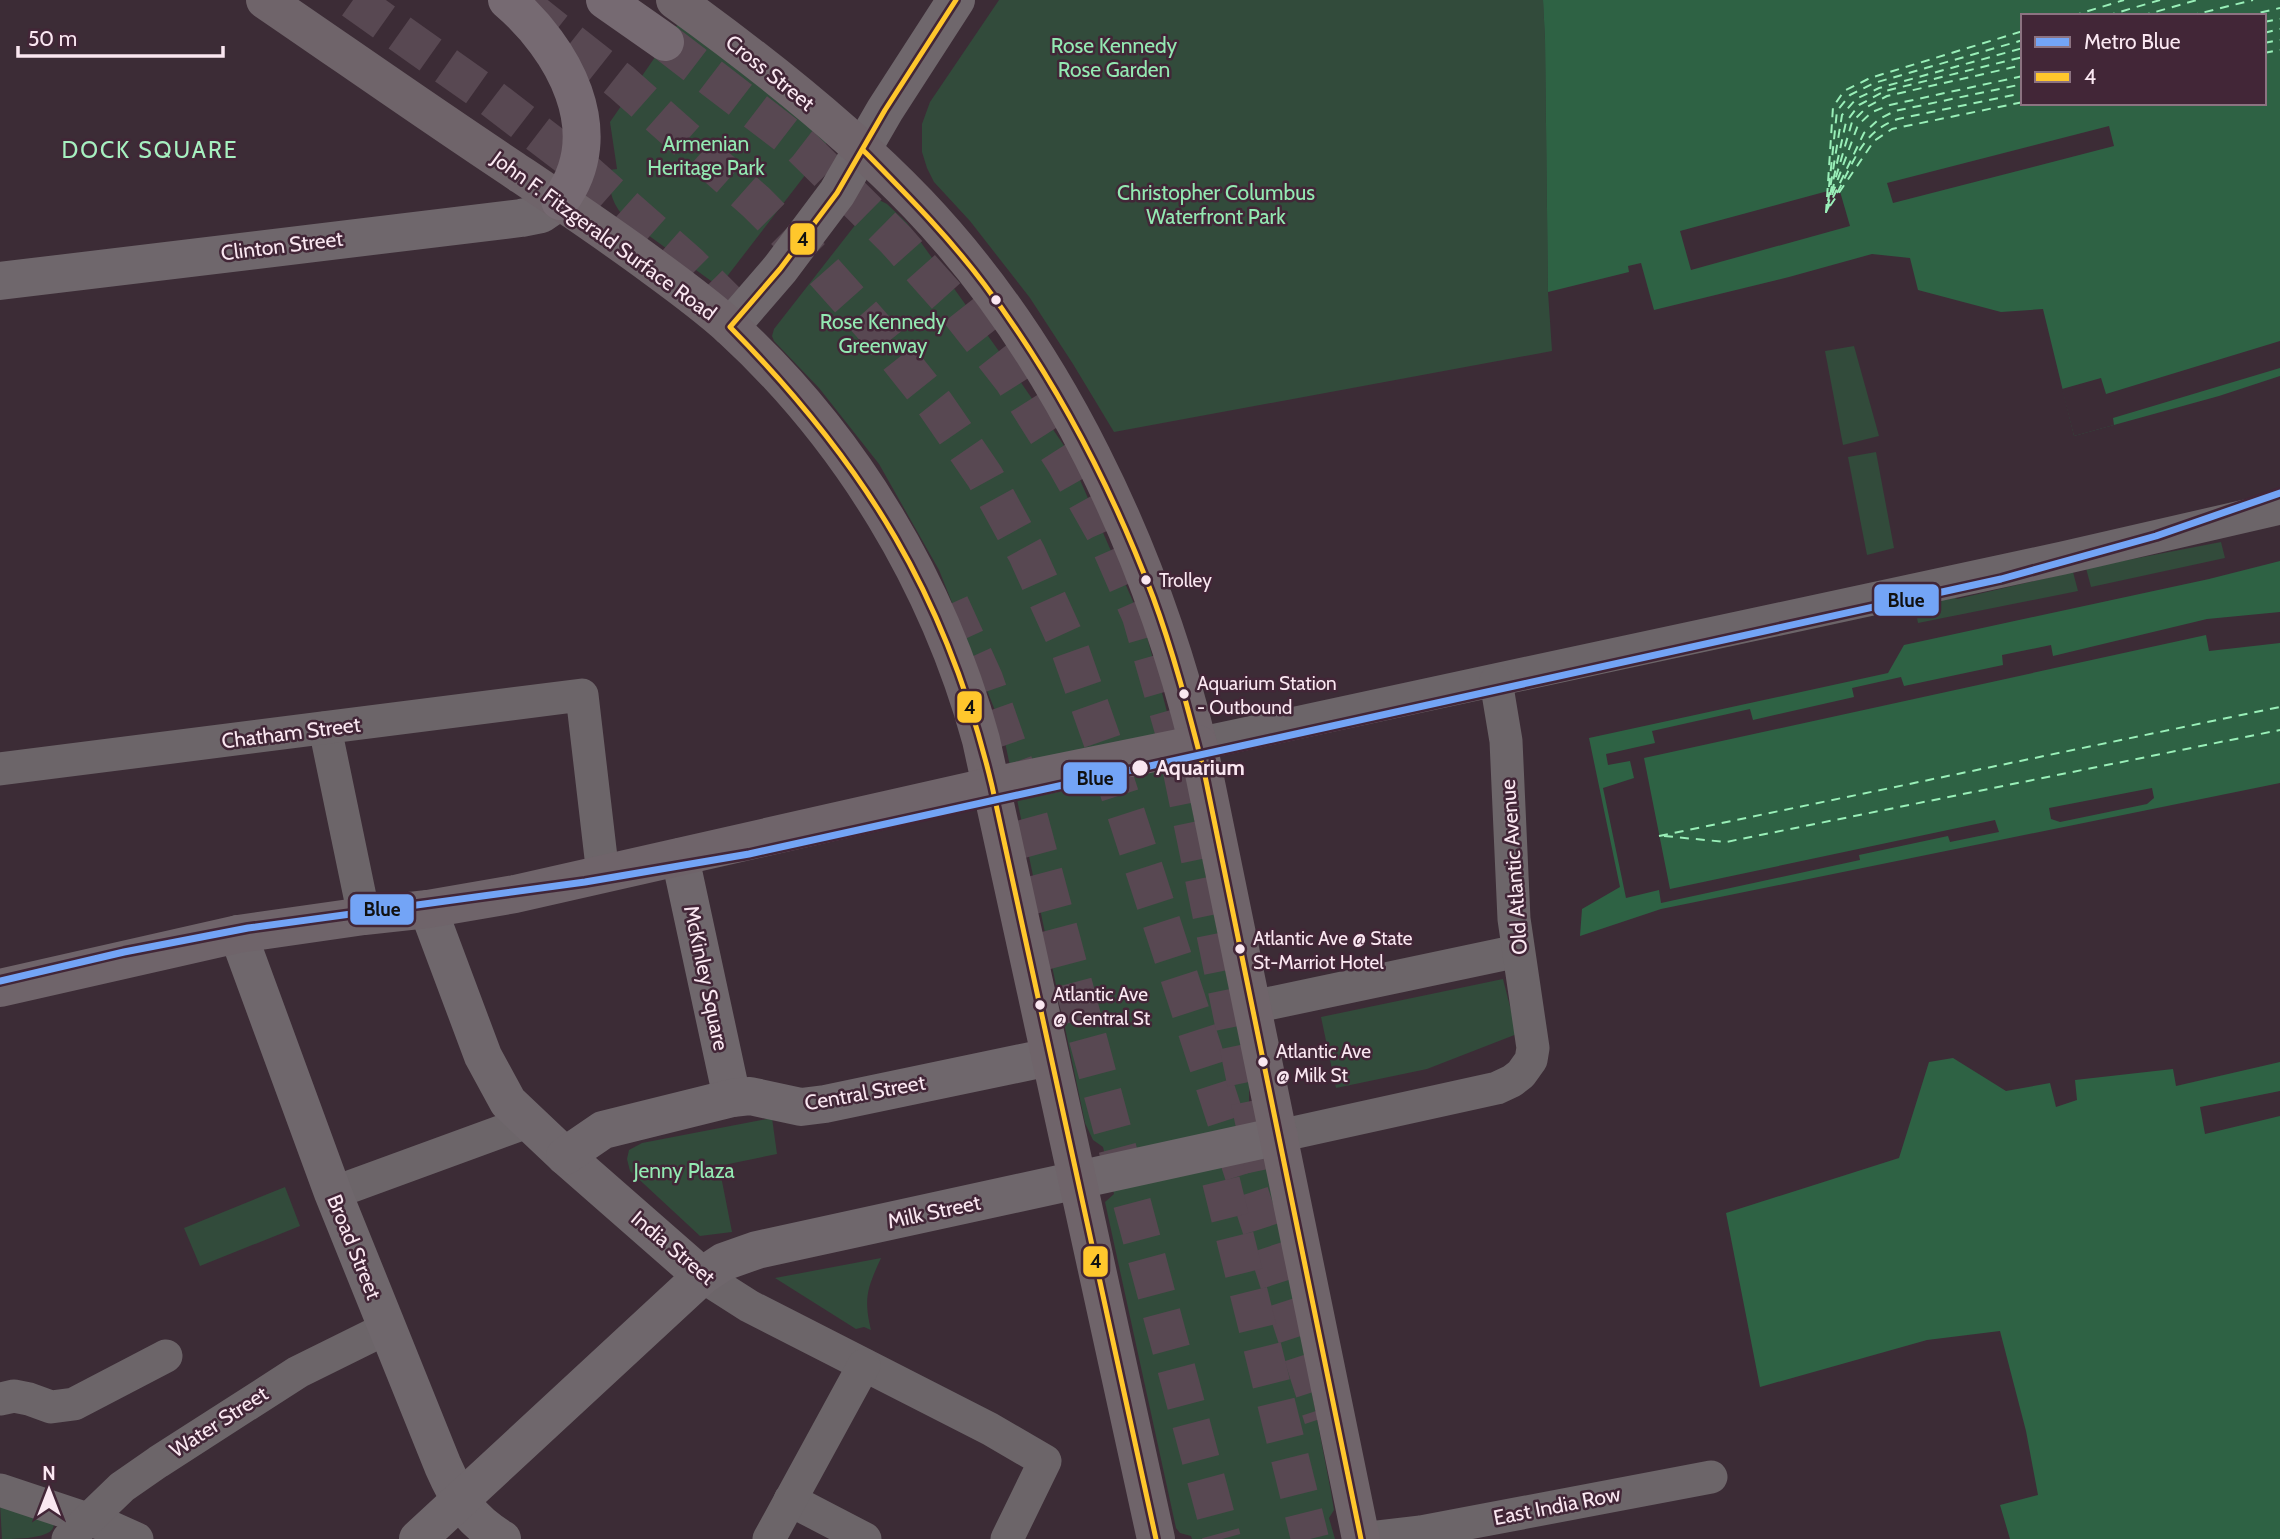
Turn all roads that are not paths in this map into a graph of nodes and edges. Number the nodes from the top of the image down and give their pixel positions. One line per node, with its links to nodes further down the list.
1 (265, 0): 8 (main road, John F. Fitzgerald Surface Road)
2 (507, 0): 8 (highway)
3 (605, 0): 6 (highway)
4 (956, 0): 7 (main road)
5 (692, 5): 7 (main road, Cross Street)
6 (665, 42)
7 (863, 150): 10 (main road); 14 (main road, Cross Street)
8 (560, 201): 9 (main road, Clinton Street); 10 (main road, John F. Fitzgerald Surface Road)
9 (0, 281)
10 (730, 327): 16 (main road, John F. Fitzgerald Surface Road)
11 (2280, 508): 12 (street)
12 (1496, 681): 14 (street); 22 (street, Old Atlantic Avenue)
13 (325, 728): 15 (street, Chatham Street); 18 (street, Chatham Street); 20 (street)
14 (1198, 744): 16 (main road); 24 (main road, Cross Street)
15 (0, 769)
16 (992, 786): 17 (main road); 26 (main road, John F. Fitzgerald Surface Road)
17 (680, 857): 18 (main road); 27 (main road, McKinley Square)
18 (603, 875): 19 (main road)
19 (428, 909): 20 (main road); 28 (main road, India Street)
20 (364, 916): 21 (main road)
21 (238, 934): 23 (main road); 32 (main road, Broad Street)
22 (1518, 951): 24 (street); 25 (street, Old Atlantic Avenue)
23 (0, 988)
24 (1253, 1007): 29 (main road, Cross Street)
25 (1533, 1054): 29 (street, Milk Street)
26 (1050, 1057): 27 (main road, Central Street); 31 (main road, John F. Fitzgerald Surface Road)
27 (732, 1098): 30 (main road, Central Street)
28 (527, 1122): 30 (main road, India Street); 32 (street)
29 (1279, 1136): 31 (main road, Milk Street); 50 (main road, Cross Street)
30 (565, 1156): 33 (main road, India Street)
31 (1077, 1180): 33 (main road, Milk Street); 49 (main road, John F. Fitzgerald Surface Road)
32 (333, 1193): 34 (main road, Broad Street)
33 (702, 1276): 36 (street, India Street); 41 (main road, Milk Street)
34 (387, 1328): 41 (main road, Broad Street); 42 (street, Water Street)
35 (166, 1356): 37 (street)
36 (864, 1364): 40 (street); 48 (street, India Street)
37 (0, 1399)
38 (1711, 1477): 50 (street, East India Row)
39 (0, 1490): 42 (street)
40 (790, 1500): 46 (street); 47 (street)
41 (460, 1501): 44 (main road, Milk Street); 45 (main road, Broad Street)
42 (78, 1529): 43 (street)
43 (137, 1539)
44 (418, 1539)
45 (502, 1539)
46 (769, 1539)
47 (865, 1539)
48 (1007, 1539)
49 (1156, 1539)
50 (1361, 1539)

